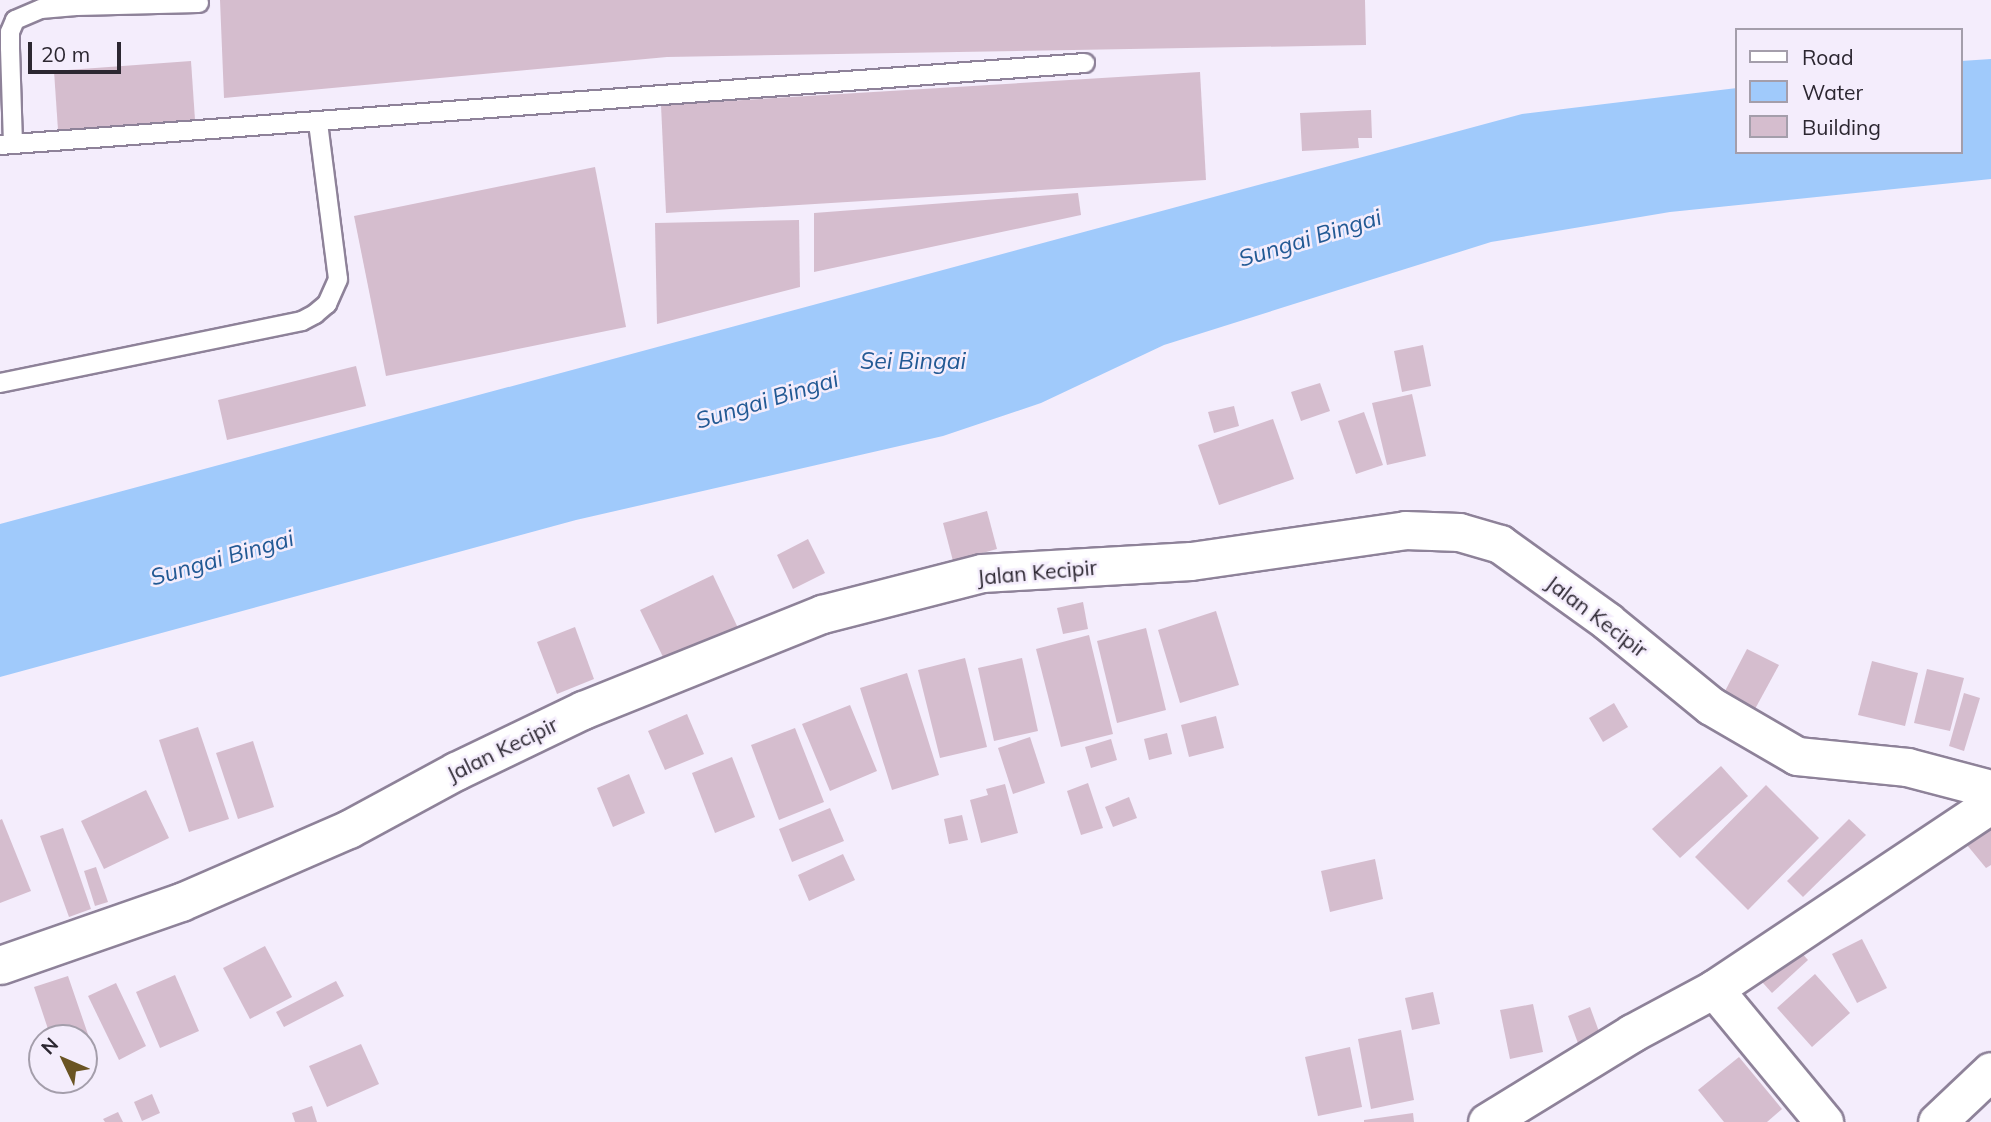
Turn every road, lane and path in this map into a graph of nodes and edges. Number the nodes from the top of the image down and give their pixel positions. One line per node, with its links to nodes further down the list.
1 (199, 3): 4 (lane)
2 (1085, 63): 3 (lane)
3 (318, 123): 4 (lane); 5 (lane)
4 (6, 144)
5 (0, 383)
6 (1991, 789): 8 (street, Jalan Kecipir)
7 (1991, 804): 9 (street)
8 (0, 965)
9 (1714, 989): 11 (street); 12 (street)
10 (1991, 1071): 13 (street)
11 (1487, 1122)
12 (1824, 1122)
13 (1937, 1122)

